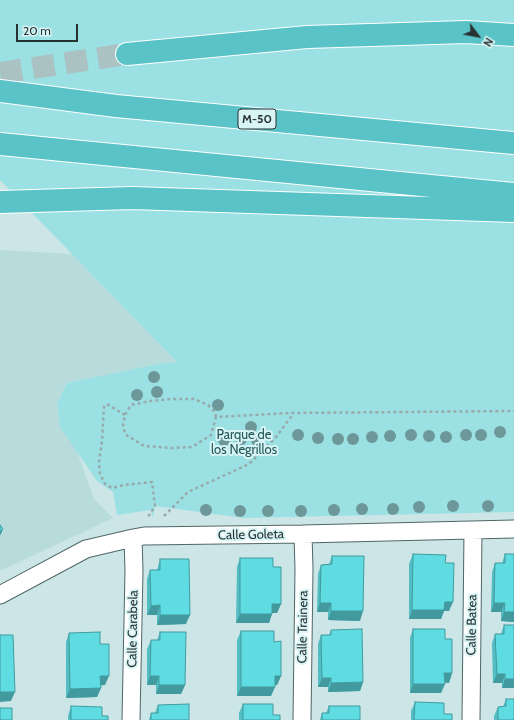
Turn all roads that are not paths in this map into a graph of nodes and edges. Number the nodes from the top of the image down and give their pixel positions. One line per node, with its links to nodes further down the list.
1 (514, 35): 2 (highway)
2 (127, 54)
3 (0, 91): 4 (highway, M-50)
4 (514, 143)
5 (0, 144): 6 (highway)
6 (514, 194)
7 (0, 202): 8 (highway)
8 (514, 211)
9 (514, 529): 10 (street, Calle Goleta)
10 (473, 530): 11 (street, Calle Goleta); 16 (street, Calle Batea)
11 (303, 534): 12 (street, Calle Goleta); 15 (street, Calle Trainera)
12 (133, 538): 13 (street, Calle Goleta); 14 (street, Calle Carabela)
13 (0, 595)
14 (131, 720)
15 (302, 720)
16 (471, 720)

